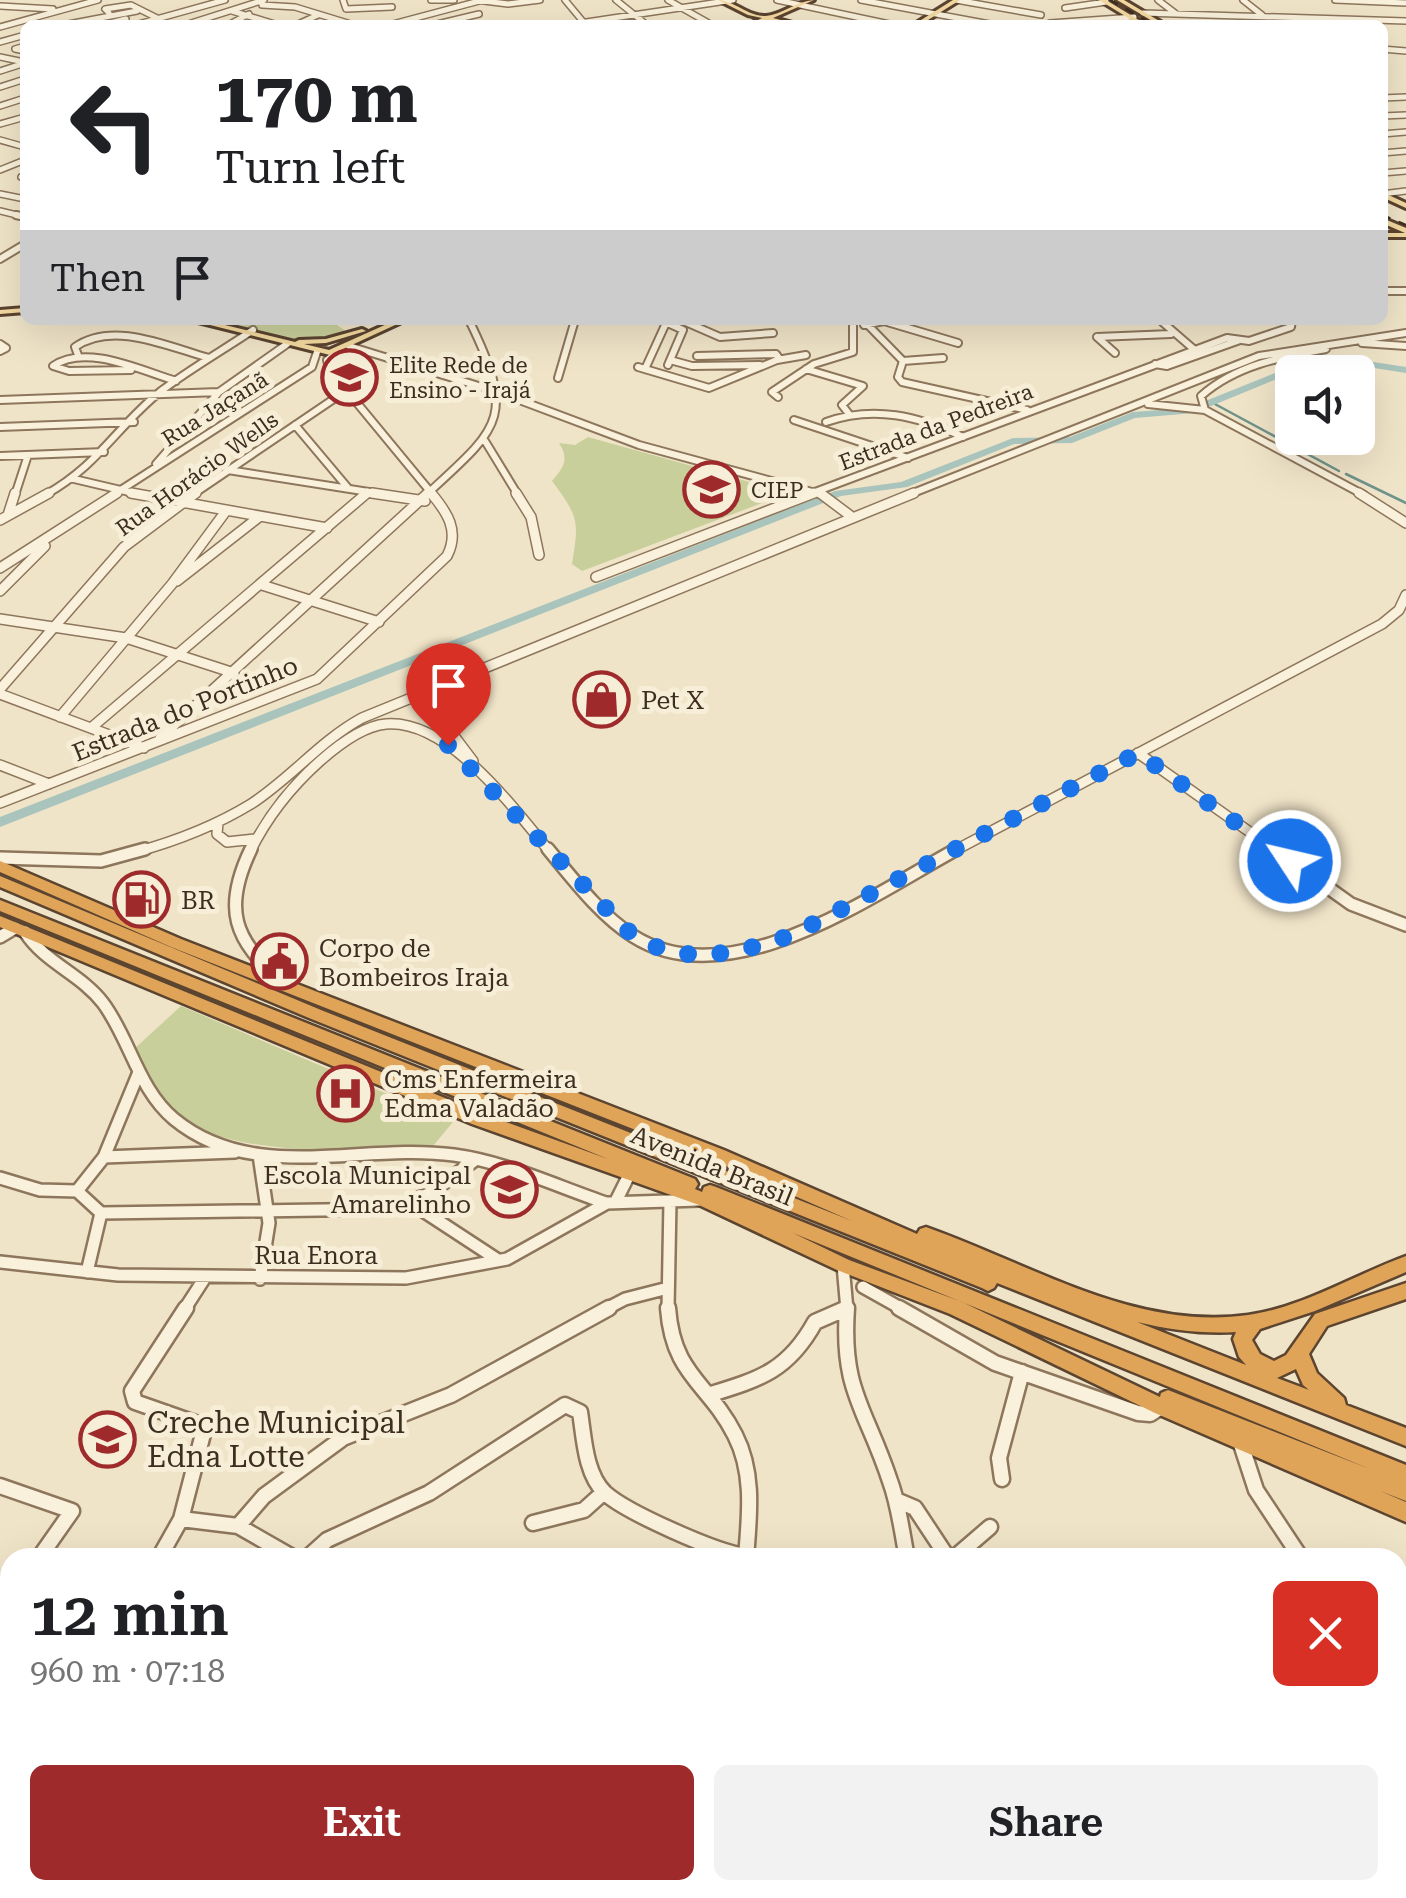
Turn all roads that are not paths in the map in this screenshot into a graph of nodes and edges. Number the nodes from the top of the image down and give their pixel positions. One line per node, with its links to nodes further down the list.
1 (96, 0): 2 (street); 34 (street)
2 (112, 0)
3 (225, 0): 47 (street)
4 (343, 0): 31 (street)
5 (431, 0): 6 (street)
6 (454, 0)
7 (479, 0): 8 (street); 59 (street)
8 (540, 0)
9 (565, 0): 61 (street)
10 (616, 0): 44 (street)
11 (668, 0): 33 (street)
12 (733, 0): 24 (street)
13 (778, 0): 30 (street)
14 (811, 0): 30 (main road)
15 (861, 0): 28 (street)
16 (891, 0): 28 (street)
17 (956, 0): 40 (main road); 45 (street)
18 (1026, 0): 45 (street)
19 (1056, 0): 32 (street)
20 (1120, 0): 36 (main road)
21 (1158, 0): 41 (street)
22 (1243, 0): 42 (street)
23 (1334, 0): 27 (street)
24 (722, 1): 33 (street); 48 (main road)
25 (1104, 1): 32 (street); 46 (main road)
26 (264, 2): 35 (street); 38 (street); 43 (street)
27 (1406, 3)
28 (883, 4): 40 (street)
29 (0, 6): 34 (street)
30 (797, 6): 48 (main road); 67 (street)
31 (392, 8)
32 (1065, 8): 72 (street)
33 (677, 9): 44 (street); 64 (street)
34 (64, 10): 49 (street)
35 (231, 11): 43 (street); 54 (street)
36 (1144, 13): 41 (street); 75 (main road)
37 (145, 14): 47 (street); 50 (street); 51 (street)
38 (318, 14): 57 (street); 58 (street)
39 (480, 14): 60 (street)
40 (934, 14): 68 (main road); 69 (street)
41 (1176, 14): 76 (street)
42 (1262, 15)
43 (246, 16): 55 (street); 56 (street)
44 (631, 16): 62 (street); 63 (street)
45 (1042, 16): 70 (street); 71 (street)
46 (1134, 17): 73 (street); 74 (main road)
47 (158, 18): 52 (street); 53 (street)
48 (770, 19): 65 (main road); 66 (main road)
49 (26, 20)
50 (82, 20)
51 (122, 20)
52 (151, 20)
53 (162, 20)
54 (201, 20)
55 (238, 20)
56 (260, 20)
57 (306, 20)
58 (338, 20)
59 (407, 20)
60 (454, 20)
61 (581, 20)
62 (608, 20)
63 (638, 20)
64 (701, 20)
65 (767, 20)
66 (774, 20)
67 (868, 20)
68 (924, 20)
69 (967, 20)
70 (1034, 20)
71 (1046, 20)
72 (1077, 20)
73 (1107, 20)
74 (1138, 20)
75 (1155, 20)
76 (1373, 20)
77 (0, 140): 79 (street)
78 (20, 141): 79 (street)
79 (13, 144): 80 (street)
80 (20, 146)
81 (217, 325): 95 (main road)
82 (229, 325): 95 (main road)
83 (374, 325): 101 (main road)
84 (392, 325): 105 (main road)
85 (471, 325): 141 (street)
86 (573, 325): 135 (street)
87 (662, 325): 134 (street)
88 (671, 325): 122 (street)
89 (692, 325): 97 (street)
90 (868, 325): 94 (street); 125 (street)
91 (902, 325): 102 (street)
92 (1164, 325): 98 (street)
93 (1289, 325): 100 (street)
94 (854, 326): 132 (street)
95 (250, 332): 101 (main road); 104 (main road); 119 (street)
96 (1406, 332): 108 (street)
97 (774, 333)
98 (1171, 334): 99 (street); 107 (street)
99 (1149, 337): 111 (street); 126 (street)
100 (1237, 339): 107 (street, Estrada da Pedreira); 117 (street)
101 (326, 342): 123 (main road)
102 (958, 343)
103 (0, 344): 109 (street)
104 (287, 344): 123 (main road); 140 (street)
105 (349, 346): 110 (main road); 141 (street)
106 (1406, 346): 115 (street)
107 (1194, 349): 117 (street); 126 (street, Estrada da Pedreira)
108 (1282, 350): 114 (street); 118 (street)
109 (0, 352)
110 (336, 352): 123 (main road); 130 (street)
111 (1114, 354)
112 (78, 355): 119 (street); 133 (street); 133 (street)
113 (806, 355): 121 (street)
114 (1290, 355)
115 (1296, 355)
116 (697, 356): 121 (street)
117 (1201, 356): 126 (street)
118 (1258, 356): 127 (street); 145 (street)
119 (209, 358): 136 (street)
120 (943, 358): 125 (street)
121 (779, 359): 128 (street)
122 (670, 360): 131 (street); 134 (street)
123 (316, 361): 130 (street); 156 (street, Rua Jaçanã)
124 (1275, 361): 127 (street)
125 (904, 362): 147 (street)
126 (1158, 362): 147 (street, Estrada da Pedreira)
127 (1270, 362): 146 (street)
128 (766, 364): 129 (street); 137 (street)
129 (732, 365): 131 (street); 137 (street)
130 (328, 366): 139 (street, Estrada do Portinho)
131 (711, 366): 138 (street)
132 (806, 368): 143 (street); 148 (street)
133 (131, 370): 136 (street)
134 (663, 375): 138 (street)
135 (558, 378)
136 (176, 381): 142 (street)
137 (728, 381): 138 (street)
138 (702, 386)
139 (347, 390): 152 (street, Rua Horácio Wells); 171 (street, Estrada do Portinho)
140 (219, 392): 142 (street); 154 (street)
141 (498, 392): 157 (street); 170 (street)
142 (159, 393): 144 (street); 150 (street)
143 (778, 397)
144 (0, 400)
145 (1128, 408): 146 (street); 176 (street)
146 (1201, 408): 177 (street)
147 (1027, 410): 155 (street, Estrada da Pedreira)
148 (848, 414): 151 (street); 155 (street)
149 (794, 420): 161 (street)
150 (134, 422): 153 (street); 158 (street)
151 (826, 422)
152 (294, 425): 163 (street, Rua Horácio Wells); 164 (street)
153 (0, 428)
154 (179, 434): 156 (street); 162 (street)
155 (963, 437): 161 (street, Estrada da Pedreira)
156 (203, 438): 162 (street, Rua Jaçanã)
157 (485, 441): 171 (street); 180 (street)
158 (105, 452): 159 (street); 165 (street)
159 (28, 455): 160 (street); 175 (street)
160 (0, 456)
161 (908, 458): 170 (street, Estrada da Pedreira)
162 (152, 468): 167 (street, Rua Jaçanã)
163 (227, 469): 166 (street); 172 (street, Rua Horácio Wells)
164 (338, 476): 166 (street); 168 (street)
165 (74, 478): 167 (street); 175 (street)
166 (323, 485): 168 (street)
167 (120, 488): 172 (street); 179 (street, Rua Jaçanã)
168 (349, 489): 169 (street)
169 (368, 492): 171 (street); 178 (street)
170 (824, 496): 176 (street); 182 (street, Estrada da Pedreira)
171 (428, 498): 187 (street); 189 (street, Estrada do Portinho)
172 (180, 504): 173 (street); 190 (street, Rua Horácio Wells)
173 (226, 511): 174 (street); 183 (street)
174 (258, 516): 178 (street); 183 (street)
175 (4, 518)
176 (852, 518): 194 (street)
177 (1406, 523)
178 (327, 528): 184 (street)
179 (60, 530): 181 (street); 185 (street)
180 (539, 556)
181 (0, 568)
182 (596, 578)
183 (172, 584): 191 (street)
184 (262, 584): 187 (street); 192 (street)
185 (0, 591)
186 (1406, 595): 200 (street)
187 (314, 600): 189 (street); 193 (street)
188 (0, 619): 190 (street)
189 (379, 622): 198 (street, Estrada do Portinho)
190 (51, 628): 191 (street); 195 (street, Rua Horácio Wells)
191 (126, 638): 192 (street); 196 (street)
192 (179, 655): 193 (street); 197 (street)
193 (234, 672): 198 (street)
194 (456, 679): 202 (street); 205 (street)
195 (0, 691): 196 (street)
196 (60, 717): 197 (street)
197 (92, 728): 199 (street)
198 (178, 730): 199 (street, Estrada do Portinho)
199 (148, 747): 203 (street, Estrada do Portinho)
200 (1138, 753): 202 (street); 213 (street)
201 (0, 765): 203 (street)
202 (486, 782): 206 (street)
203 (50, 784): 204 (street, Estrada do Portinho)
204 (0, 803)
205 (252, 803): 206 (street); 207 (street)
206 (273, 814): 208 (street)
207 (218, 823): 208 (street); 209 (street)
208 (256, 839): 217 (street)
209 (0, 858)
210 (0, 866): 217 (highway, Avenida Brasil)
211 (0, 881): 216 (highway, Avenida Brasil)
212 (0, 905): 250 (highway, Avenida Brasil)
213 (1406, 926)
214 (13, 927): 215 (street); 219 (street); 225 (highway, Avenida Brasil)
215 (0, 937)
216 (242, 983): 218 (highway); 239 (highway, Avenida Brasil)
217 (285, 985): 218 (highway, Avenida Brasil)
218 (462, 1054): 224 (highway, Avenida Brasil)
219 (138, 1072): 220 (street); 222 (street)
220 (241, 1152): 221 (street); 222 (street)
221 (259, 1156): 223 (street); 233 (street)
222 (104, 1158): 227 (street)
223 (475, 1160): 231 (street); 232 (street)
224 (755, 1171): 228 (highway, Avenida Brasil); 239 (highway)
225 (630, 1174): 229 (highway, Avenida Brasil); 231 (street)
226 (0, 1178): 227 (street)
227 (77, 1192): 234 (street)
228 (818, 1198): 248 (highway, Avenida Brasil); 256 (highway, Avenida Brasil)
229 (704, 1200): 230 (street); 238 (highway, Avenida Brasil)
230 (670, 1201): 231 (street); 244 (street)
231 (612, 1202): 235 (street, Rua Enora)
232 (411, 1203): 233 (street); 235 (street)
233 (268, 1208): 234 (street); 242 (street)
234 (101, 1214): 240 (street)
235 (498, 1260): 242 (street, Rua Enora)
236 (0, 1262): 240 (street, Rua Enora)
237 (1406, 1264): 248 (highway)
238 (844, 1265): 243 (highway, Avenida Brasil); 246 (street)
239 (946, 1266): 259 (highway, Avenida Brasil)
240 (87, 1272): 241 (street, Rua Enora)
241 (206, 1276): 242 (street, Rua Enora); 267 (street)
242 (260, 1279)
243 (870, 1282): 246 (street); 247 (highway, Avenida Brasil); 251 (street)
244 (668, 1288): 254 (street); 269 (street)
245 (1406, 1292): 249 (highway)
246 (848, 1301): 254 (street); 265 (street)
247 (956, 1308): 250 (highway); 252 (highway, Avenida Brasil)
248 (1253, 1323): 249 (highway)
249 (1299, 1352): 256 (highway)
250 (1144, 1368): 260 (highway, Avenida Brasil)
251 (1022, 1372): 253 (street); 261 (street)
252 (1098, 1374): 253 (street); 255 (highway, Avenida Brasil); 264 (highway, Avenida Brasil)
253 (1088, 1393): 255 (street)
254 (708, 1395): 276 (street)
255 (1162, 1407): 258 (highway, Avenida Brasil)
256 (1350, 1414): 257 (highway, Avenida Brasil)
257 (1406, 1437)
258 (1240, 1441): 266 (highway, Avenida Brasil); 280 (street)
259 (1406, 1448)
260 (1406, 1474)
261 (1002, 1479)
262 (0, 1486): 271 (street)
263 (604, 1492): 268 (street); 274 (street); 275 (street)
264 (1406, 1492)
265 (896, 1500): 277 (street); 278 (street)
266 (1406, 1512)
267 (182, 1519): 269 (street); 272 (street)
268 (533, 1523)
269 (238, 1526): 273 (street)
270 (990, 1528): 279 (street)
271 (46, 1548)
272 (165, 1548)
273 (276, 1548)
274 (318, 1548)
275 (706, 1548)
276 (747, 1548)
277 (905, 1548)
278 (944, 1548)
279 (964, 1548)
280 (1294, 1548)

